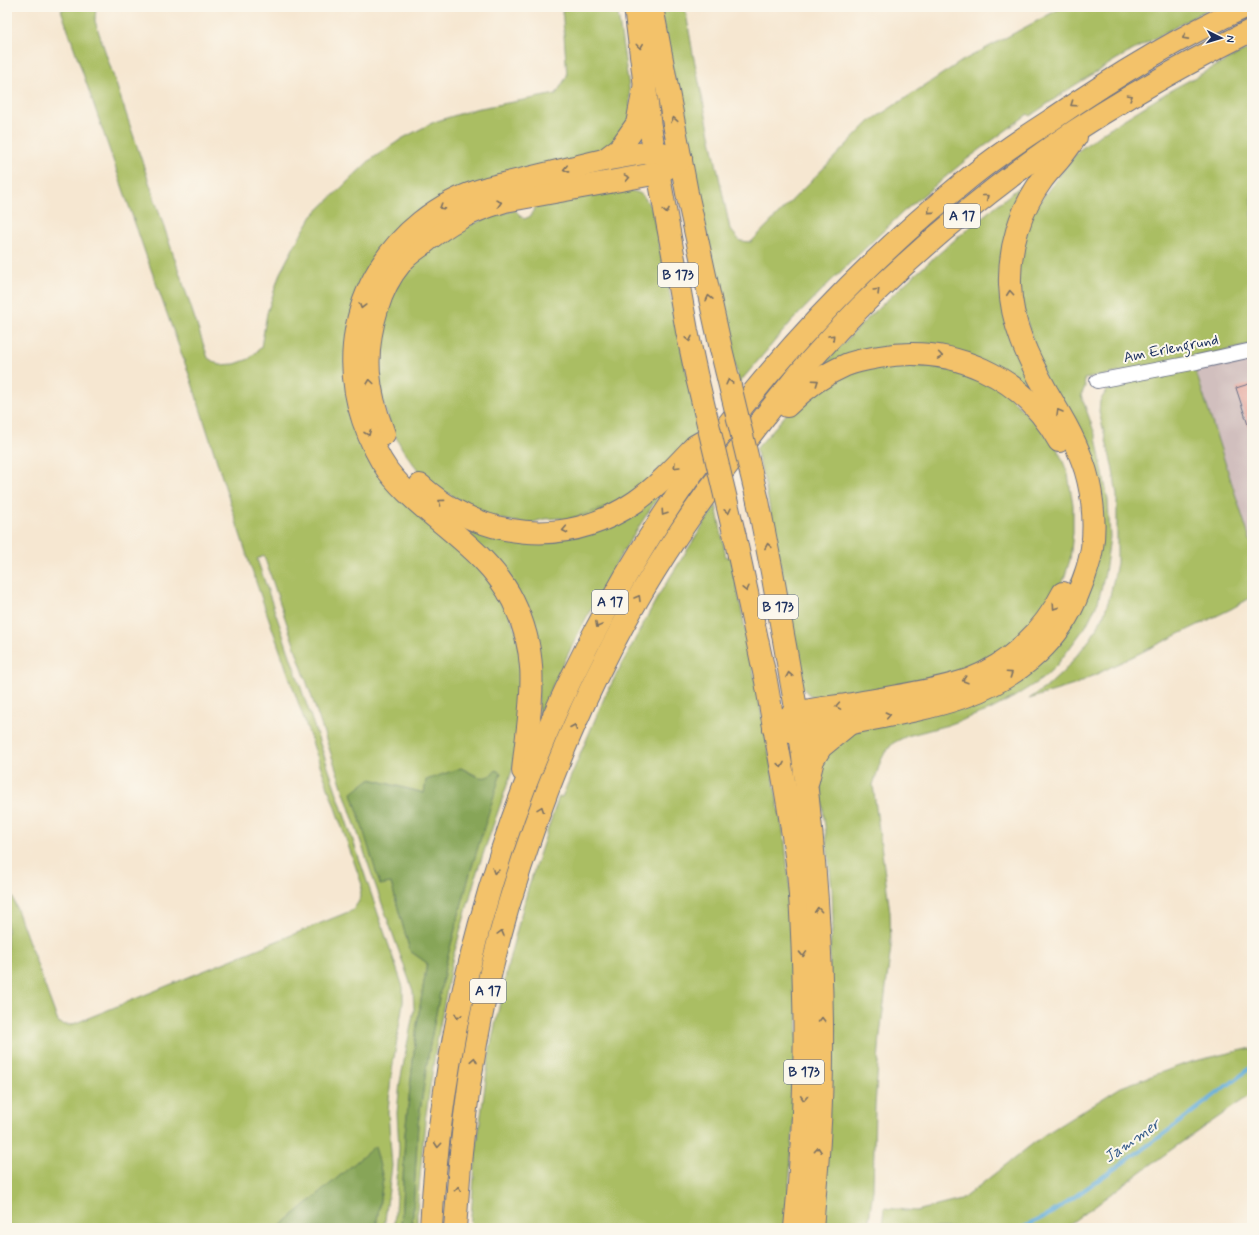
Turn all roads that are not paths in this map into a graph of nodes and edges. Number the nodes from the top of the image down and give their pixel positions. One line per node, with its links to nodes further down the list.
1 (635, 7): 5 (main road, B 173, one-way to 5)
2 (652, 7): 8 (main road, B 173, one-way to 2)
3 (1245, 7): 14 (main road, A 17, one-way to 14)
4 (1252, 30): 6 (main road, A 17, one-way to 4)
5 (645, 84): 7 (main road, B 173); 9 (main road)
6 (1084, 124): 13 (main road, A 17, one-way to 6); 16 (main road, one-way to 6)
7 (655, 151): 8 (main road); 9 (main road); 10 (main road, B 173)
8 (681, 159): 10 (main road); 15 (main road, B 173, one-way to 8, bridge)
9 (604, 160): 19 (main road, one-way to 19)
10 (659, 173): 14 (main road, one-way to 10); 17 (main road, B 173, one-way to 17, bridge)
11 (1252, 350): 12 (street, Am Erlengrund)
12 (1097, 380)
13 (761, 420): 15 (main road, one-way to 15); 21 (main road, A 17, one-way to 13)
14 (728, 425): 19 (main road, A 17, one-way to 19)
15 (798, 723): 16 (main road); 17 (main road); 18 (main road, B 173)
16 (850, 723): 18 (main road)
17 (774, 727): 22 (main road, B 173, one-way to 22)
18 (807, 787): 23 (main road, B 173, one-way to 18)
19 (521, 794): 20 (main road, A 17, one-way to 20)
20 (431, 1228)
21 (455, 1228)
22 (795, 1228)
23 (812, 1228)

